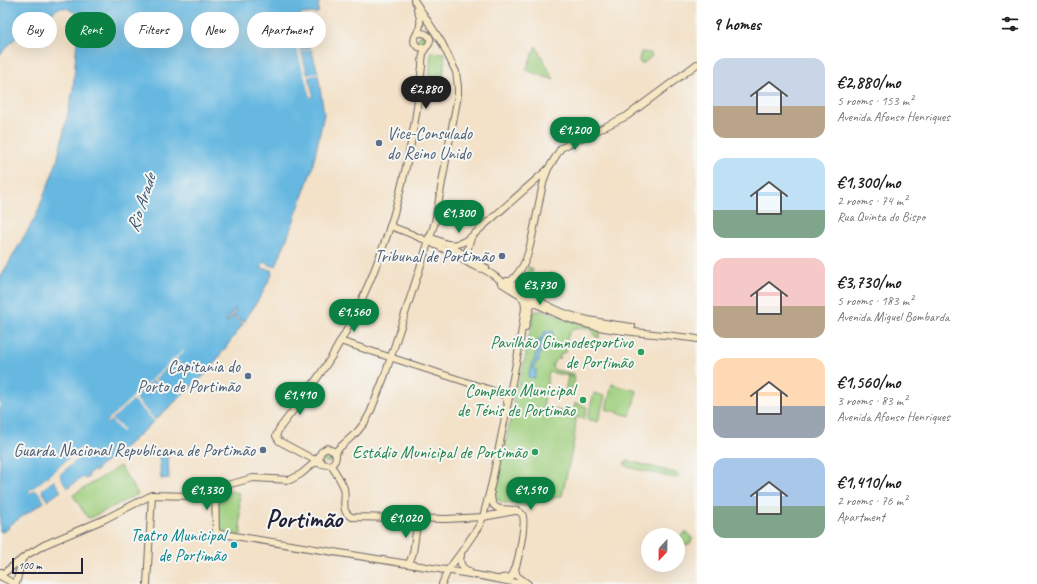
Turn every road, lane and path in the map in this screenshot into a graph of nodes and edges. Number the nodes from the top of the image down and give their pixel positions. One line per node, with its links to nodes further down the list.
1 (414, 0): 2 (street); 3 (street)
2 (420, 9): 4 (street); 5 (street)
3 (417, 34): 4 (street); 6 (street)
4 (427, 35): 5 (street); 6 (street)
5 (442, 43): 11 (street)
6 (426, 47): 9 (street)
7 (697, 64): 8 (street)
8 (548, 169): 10 (street); 17 (street)
9 (390, 225): 11 (street); 28 (street)
10 (472, 236): 12 (street); 14 (street)
11 (429, 239): 12 (street); 13 (street); 16 (street)
12 (447, 244): 14 (street)
13 (436, 245): 15 (street); 16 (street)
14 (469, 257): 15 (street); 18 (street)
15 (475, 267): 18 (street); 20 (street)
16 (418, 274): 30 (street)
17 (515, 278): 18 (street); 19 (street)
18 (510, 282): 19 (street)
19 (516, 286): 21 (street); 24 (street)
20 (517, 293): 21 (street); 23 (street)
21 (531, 302): 22 (street); 23 (street); 24 (street); 26 (street)
22 (553, 313): 26 (street); 27 (street)
23 (524, 314): 29 (street)
24 (603, 323): 25 (street)
25 (697, 335)
26 (523, 336): 29 (street)
27 (697, 339)
28 (340, 341): 30 (street); 35 (street)
29 (519, 348): 31 (street)
30 (390, 358): 32 (street); 34 (street)
31 (511, 383): 32 (street); 33 (street)
32 (492, 390): 33 (street)
33 (508, 402): 38 (street)
34 (336, 455): 35 (street); 37 (street)
35 (319, 457): 36 (street)
36 (322, 463): 37 (street); 39 (street)
37 (331, 465): 43 (street)
38 (492, 482): 41 (street); 42 (street)
39 (215, 489): 40 (street); 47 (street)
40 (152, 495): 44 (street); 56 (street)
41 (515, 511): 42 (street); 49 (street)
42 (483, 517): 43 (street); 45 (street)
43 (418, 518): 47 (street)
44 (92, 524): 46 (street); 48 (street)
45 (462, 551): 50 (street); 52 (street)
46 (22, 559): 48 (street); 51 (street)
47 (409, 564): 50 (street)
48 (6, 568): 51 (street); 53 (street); 53 (street)
49 (515, 569): 54 (street); 59 (street)
50 (448, 570): 52 (street); 57 (street)
51 (18, 575): 55 (street)
52 (476, 575): 54 (street)
53 (0, 576): 55 (street)
54 (491, 577): 58 (street)
55 (15, 584)
56 (147, 584)
57 (442, 584)
58 (522, 584)
59 (528, 584)

